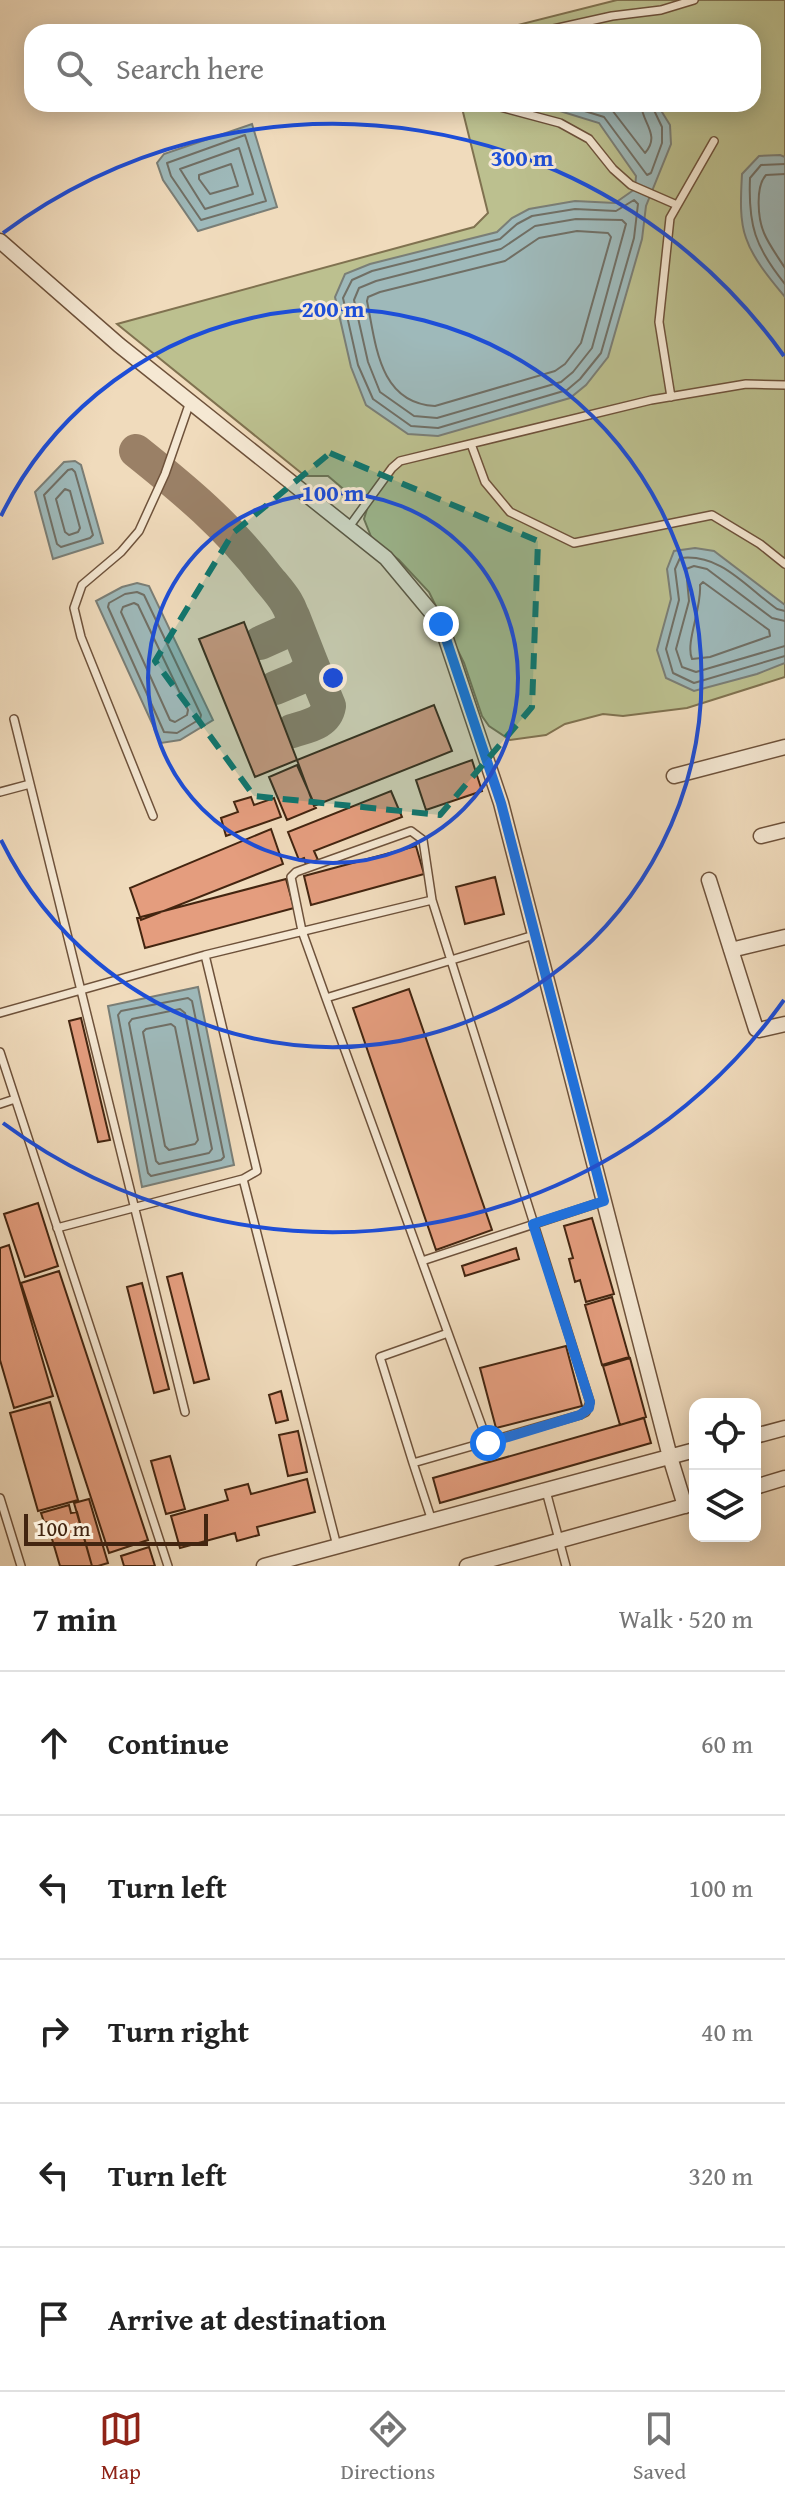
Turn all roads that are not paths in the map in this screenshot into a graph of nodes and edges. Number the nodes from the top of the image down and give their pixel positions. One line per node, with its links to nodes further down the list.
1 (694, 0): 2 (lane)
2 (576, 24)
3 (519, 112): 5 (lane)
4 (714, 141): 5 (lane)
5 (677, 205): 8 (lane)
6 (0, 241): 9 (street)
7 (785, 385): 8 (lane)
8 (671, 397): 10 (lane)
9 (190, 402): 11 (street); 18 (lane)
10 (471, 444): 11 (lane); 12 (lane)
11 (349, 527): 24 (street)
12 (785, 564)
13 (14, 719): 16 (lane)
14 (785, 747): 15 (street)
15 (674, 776)
16 (30, 784): 17 (lane); 29 (lane)
17 (0, 792)
18 (153, 816)
19 (785, 830): 20 (street)
20 (761, 836)
21 (709, 880): 26 (street)
22 (432, 900): 23 (lane); 23 (lane); 28 (lane)
23 (302, 931): 27 (lane); 30 (lane)
24 (535, 934): 28 (lane); 37 (street)
25 (785, 937): 26 (street)
26 (731, 950): 32 (street)
27 (205, 955): 29 (lane); 36 (lane)
28 (450, 961): 30 (lane); 39 (lane)
29 (83, 990): 31 (lane); 38 (lane)
30 (326, 998): 41 (lane)
31 (0, 1013)
32 (785, 1024)
33 (0, 1052): 34 (lane)
34 (15, 1099): 35 (lane); 40 (lane)
35 (0, 1104)
36 (243, 1179): 38 (lane); 58 (lane)
37 (604, 1201): 39 (lane); 48 (street)
38 (134, 1207): 40 (lane); 43 (lane)
39 (533, 1224): 41 (lane); 46 (lane)
40 (57, 1228): 60 (lane)
41 (422, 1261): 42 (lane)
42 (448, 1333): 46 (lane); 49 (lane)
43 (185, 1412)
44 (785, 1428): 45 (street)
45 (761, 1434)
46 (488, 1443): 49 (lane)
47 (689, 1452): 48 (street)
48 (670, 1457): 52 (street); 54 (street)
49 (413, 1463): 56 (lane)
50 (785, 1478): 51 (street)
51 (761, 1485)
52 (546, 1491): 56 (street); 57 (lane)
53 (0, 1498): 59 (lane)
54 (689, 1502)
55 (689, 1504): 57 (street)
56 (432, 1521): 58 (street)
57 (560, 1540): 62 (street); 63 (lane)
58 (337, 1546): 61 (street)
59 (21, 1566)
60 (168, 1566)
61 (264, 1566)
62 (467, 1566)
63 (566, 1566)

